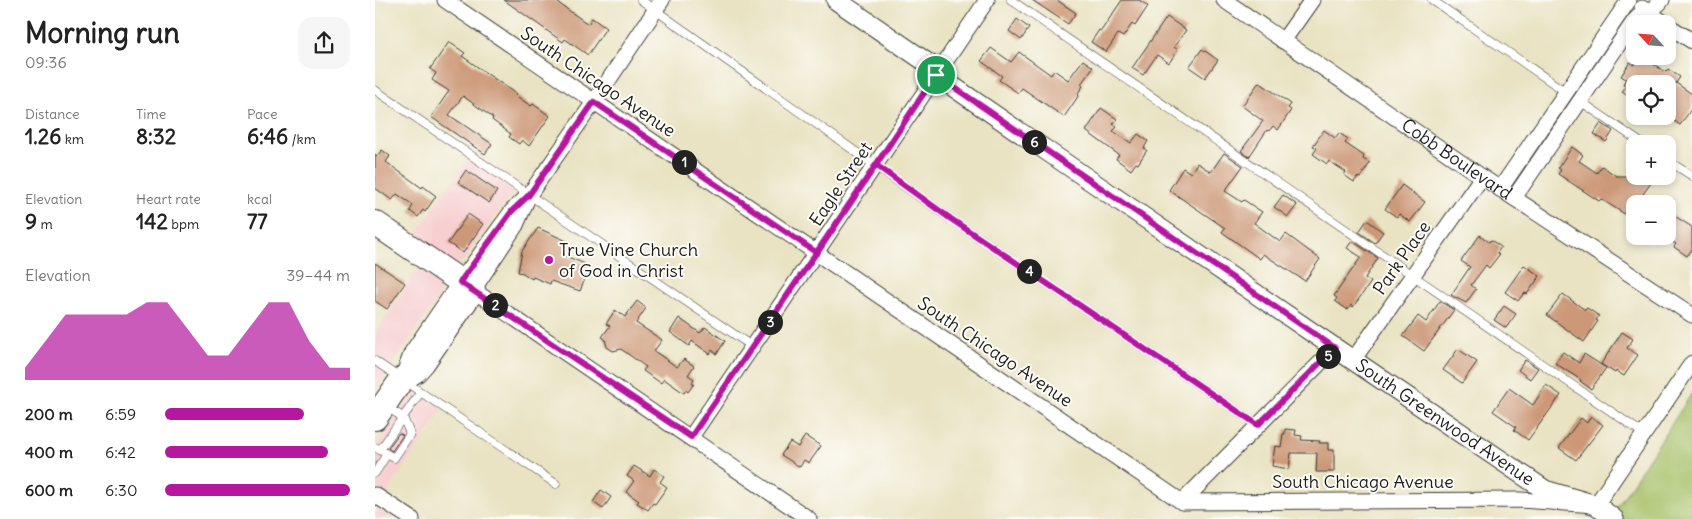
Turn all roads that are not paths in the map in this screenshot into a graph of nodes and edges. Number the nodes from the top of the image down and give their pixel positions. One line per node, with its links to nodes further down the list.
1 (445, 0): 21 (street, South Chicago Avenue)
2 (641, 0): 11 (lane)
3 (836, 0): 17 (street, South Greenwood Avenue)
4 (987, 0): 17 (street, Eagle Street)
5 (1011, 0): 32 (lane)
6 (1224, 0): 15 (street, Cobb Boulevard)
7 (1312, 0): 15 (street)
8 (1432, 0): 19 (lane)
9 (1630, 0): 12 (street); 19 (street)
10 (1662, 0): 12 (street)
11 (659, 5): 21 (street); 23 (lane)
12 (1647, 11): 13 (street); 20 (street)
13 (1653, 15)
14 (1676, 30): 16 (street)
15 (1283, 41): 26 (street, Cobb Boulevard)
16 (1692, 41)
17 (936, 75): 23 (street, Eagle Street); 36 (street, South Greenwood Avenue)
18 (375, 90): 28 (lane)
19 (1566, 92): 27 (street)
20 (1579, 101): 22 (lane); 29 (street)
21 (594, 102): 28 (street); 31 (street, South Chicago Avenue)
22 (1630, 135)
23 (876, 165): 31 (street, Eagle Street); 43 (lane)
24 (1676, 166): 25 (lane)
25 (1692, 176)
26 (1482, 177): 27 (street, Cobb Boulevard); 32 (street, Park Place)
27 (1499, 188): 29 (street, Cobb Boulevard)
28 (529, 195): 33 (street); 35 (lane)
29 (1514, 198): 34 (street, Cobb Boulevard)
30 (375, 223): 33 (main road)
31 (817, 253): 35 (street, Eagle Street); 50 (street, South Chicago Avenue)
32 (1413, 275): 37 (street, Park Place); 44 (lane)
33 (466, 286): 40 (main road); 45 (street)
34 (1692, 315)
35 (753, 347): 45 (street, Eagle Street)
36 (1335, 348): 37 (street, South Greenwood Avenue); 43 (street)
37 (1353, 360): 51 (street, South Greenwood Avenue)
38 (375, 361): 40 (lane)
39 (1692, 363): 44 (street)
40 (402, 379): 41 (lane); 42 (main road)
41 (421, 392): 42 (lane); 48 (lane)
42 (387, 413): 46 (lane); 46 (lane)
43 (1258, 425): 50 (street)
44 (1644, 434): 51 (street)
45 (691, 437): 53 (street)
46 (380, 450): 47 (lane)
47 (375, 473)
48 (556, 484)
49 (377, 499): 52 (street)
50 (1182, 502): 51 (street, South Chicago Avenue)
51 (1596, 505): 54 (street)
52 (412, 519)
53 (809, 519)
54 (1614, 519)

